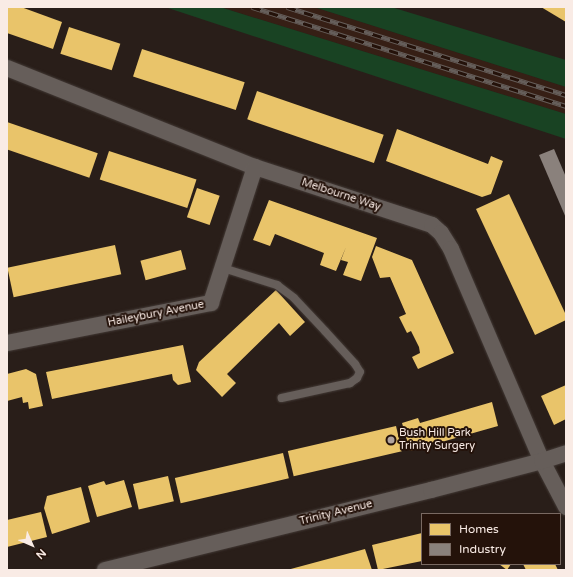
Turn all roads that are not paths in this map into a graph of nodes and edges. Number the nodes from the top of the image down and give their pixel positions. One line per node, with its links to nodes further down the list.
1 (7, 68): 2 (street, Melbourne Way)
2 (255, 167): 3 (street, Haileybury Avenue); 7 (street, Melbourne Way)
3 (223, 268): 4 (street, Haileybury Avenue); 5 (lane)
4 (7, 343)
5 (282, 398)
6 (566, 452): 7 (street, Trinity Avenue)
7 (542, 462): 8 (street, Melbourne Way); 9 (street, Trinity Avenue)
8 (566, 507)
9 (105, 570)

